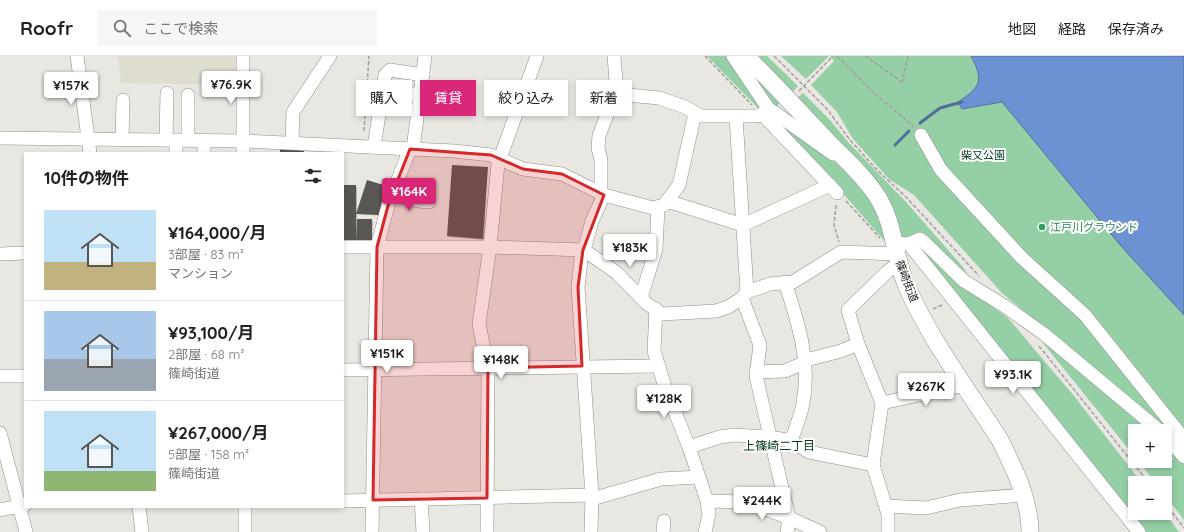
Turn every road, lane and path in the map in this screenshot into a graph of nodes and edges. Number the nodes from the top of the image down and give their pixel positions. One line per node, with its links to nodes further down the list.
1 (76, 56): 35 (street)
2 (243, 56): 41 (street)
3 (330, 56): 38 (street)
4 (368, 56): 42 (path)
5 (425, 56): 16 (street)
6 (537, 56): 45 (street)
7 (614, 56): 19 (street)
8 (705, 56): 28 (path)
9 (733, 56): 28 (street)
10 (746, 56): 46 (main road, 篠崎街道)
11 (774, 56): 20 (path)
12 (833, 56): 20 (path)
13 (837, 56): 33 (path)
14 (865, 56): 15 (path)
15 (908, 56)
16 (423, 75): 17 (street); 18 (street)
17 (384, 80)
18 (422, 80)
19 (616, 80)
20 (804, 86): 21 (path); 50 (path)
21 (800, 90)
22 (167, 93): 37 (street)
23 (188, 94): 37 (street)
24 (412, 94): 25 (street)
25 (420, 95): 43 (street)
26 (632, 95): 29 (street)
27 (123, 100): 36 (street)
28 (761, 110): 32 (street); 46 (street); 47 (street)
29 (695, 113): 32 (street); 52 (street)
30 (376, 116): 42 (street)
31 (606, 116): 49 (street)
32 (736, 117): 53 (street)
33 (921, 135): 86 (street)
34 (0, 138): 35 (street)
35 (88, 140): 36 (street); 44 (street)
36 (122, 140): 39 (street)
37 (176, 143): 39 (street); 40 (street)
38 (292, 143): 41 (street); 42 (street)
39 (148, 146)
40 (204, 147): 41 (street)
41 (243, 147)
42 (369, 147): 43 (street)
43 (412, 149): 45 (street); 48 (street)
44 (90, 152)
45 (499, 157): 49 (street); 56 (street)
46 (858, 173): 58 (main road, 篠崎街道)
47 (833, 189): 53 (street); 58 (path); 60 (path)
48 (392, 195): 51 (street); 55 (street)
49 (603, 195): 52 (street); 57 (street)
50 (907, 198)
51 (429, 202)
52 (663, 205): 53 (street); 64 (street)
53 (743, 225): 63 (street)
54 (344, 247): 55 (street)
55 (378, 247): 56 (street); 73 (street)
56 (490, 247): 57 (street); 72 (street)
57 (583, 250): 64 (street); 70 (street)
58 (897, 250): 60 (street); 65 (street); 68 (street); 78 (main road, 篠崎街道); 80 (street)
59 (24, 252): 61 (street)
60 (841, 252): 62 (street)
61 (0, 254)
62 (785, 282): 63 (street); 69 (street)
63 (745, 295): 66 (street); 75 (street)
64 (641, 298): 66 (street)
65 (953, 300): 67 (path); 116 (street)
66 (656, 309): 71 (street)
67 (928, 311)
68 (858, 344): 69 (street); 79 (street)
69 (806, 361): 75 (street); 83 (street)
70 (582, 366): 71 (street); 72 (street); 90 (street)
71 (659, 366): 85 (street)
72 (488, 368): 73 (street); 91 (street)
73 (375, 369): 74 (street); 93 (street)
74 (344, 370)
75 (756, 372): 82 (street)
76 (0, 376): 77 (street)
77 (24, 376)
78 (965, 385): 79 (street); 89 (main road, 篠崎街道)
79 (882, 403): 87 (street)
80 (1152, 424)
81 (0, 433): 96 (street)
82 (770, 437): 83 (street); 85 (street); 102 (street)
83 (791, 441): 87 (street)
84 (1172, 443): 86 (street)
85 (689, 447): 88 (street)
86 (1181, 452)
87 (873, 465): 97 (street)
88 (699, 477): 90 (street); 95 (street)
89 (1023, 495): 97 (street); 115 (main road, 篠崎街道)
90 (592, 497): 91 (street); 110 (street)
91 (487, 498): 92 (street); 109 (street)
92 (421, 499): 93 (street); 108 (street)
93 (373, 500): 94 (street); 107 (street)
94 (344, 501)
95 (707, 502): 102 (street); 111 (street)
96 (22, 505): 100 (street); 104 (street)
97 (886, 506): 114 (street)
98 (139, 508): 105 (street)
99 (245, 508): 106 (street)
100 (0, 510)
101 (1172, 512): 103 (path)
102 (789, 518): 112 (street); 113 (street)
103 (1184, 528)
104 (26, 532)
105 (142, 532)
106 (245, 532)
107 (372, 532)
108 (423, 532)
109 (487, 532)
110 (591, 532)
111 (705, 532)
112 (787, 532)
113 (820, 532)
114 (888, 532)
115 (1030, 532)
116 (1139, 532)

